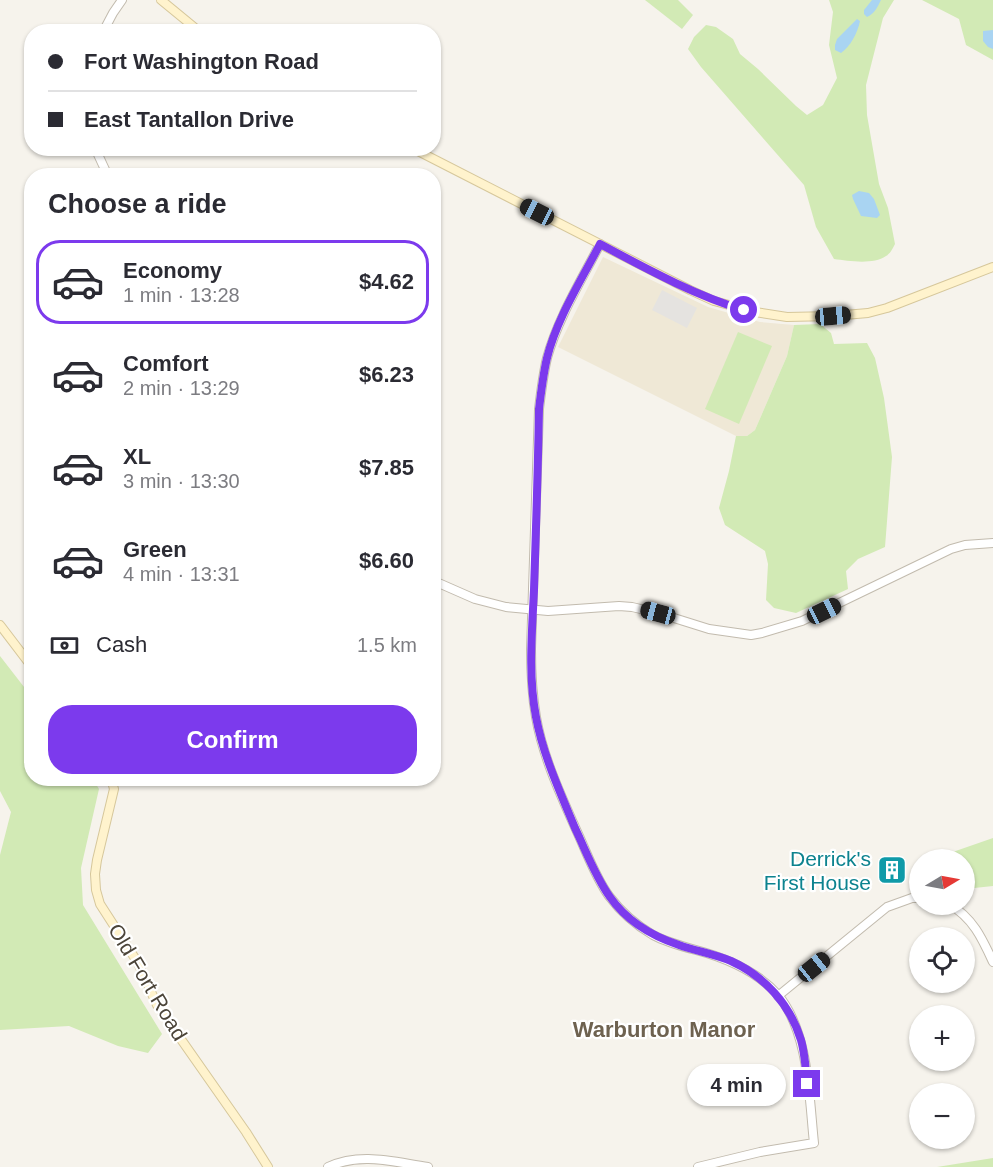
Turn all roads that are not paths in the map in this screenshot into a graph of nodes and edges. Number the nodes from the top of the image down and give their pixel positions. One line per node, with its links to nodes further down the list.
1 (122, 0): 3 (street)
2 (161, 0): 4 (main road)
3 (107, 24)
4 (190, 24)
5 (428, 156): 6 (main road)
6 (600, 244): 7 (main road); 10 (street)
7 (993, 267)
8 (993, 543): 10 (street)
9 (441, 584): 10 (street)
10 (533, 610): 17 (street)
11 (0, 625): 12 (main road)
12 (24, 656)
13 (113, 786): 18 (main road, Old Fort Road)
14 (909, 899): 17 (street)
15 (964, 915): 16 (street)
16 (993, 962)
17 (778, 996): 21 (street)
18 (268, 1167)
19 (328, 1167): 20 (street)
20 (428, 1167)
21 (698, 1167)

